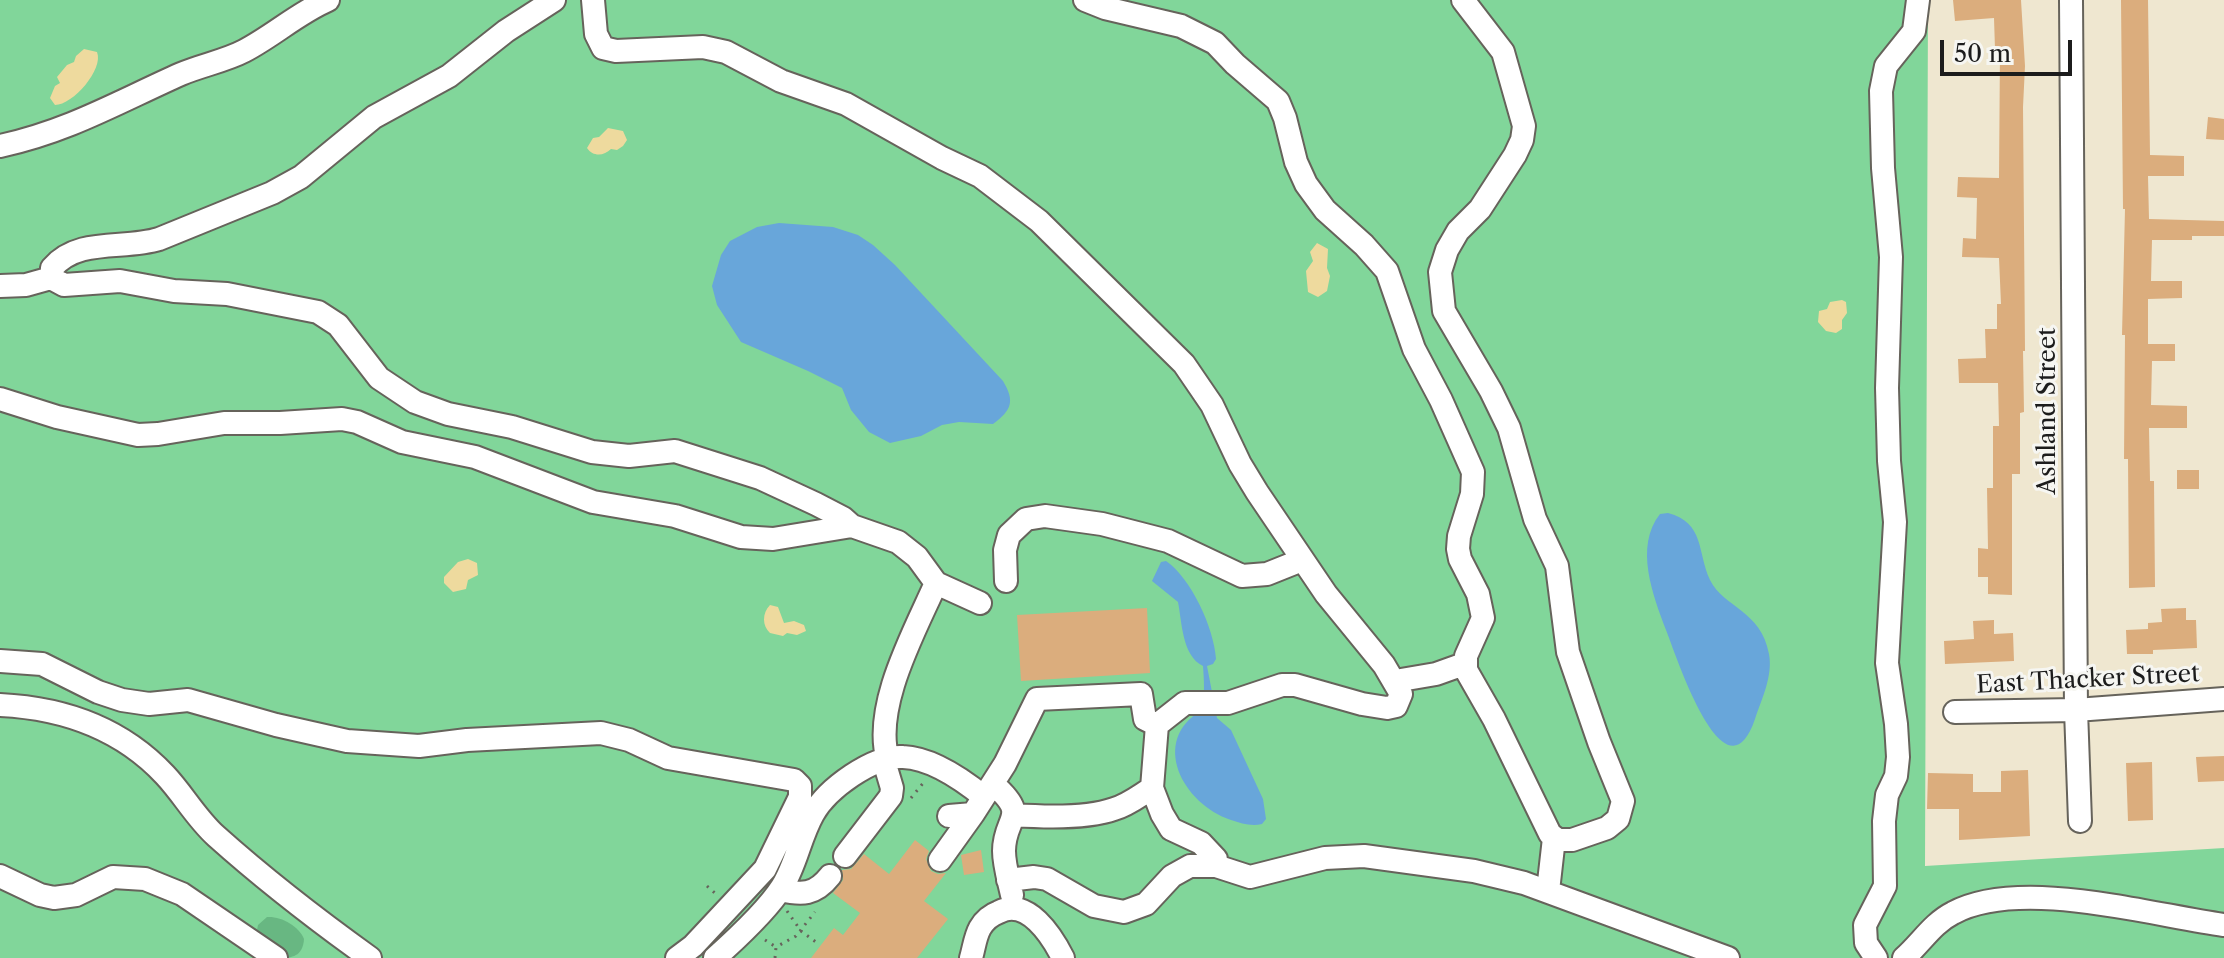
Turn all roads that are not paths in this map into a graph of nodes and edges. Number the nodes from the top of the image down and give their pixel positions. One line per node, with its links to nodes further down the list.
1 (328, 0): 8 (street)
2 (554, 0): 9 (street)
3 (593, 0): 13 (street)
4 (1085, 0): 18 (street)
5 (1463, 0): 31 (street)
6 (1918, 0): 49 (street)
7 (2071, 0): 22 (street, Ashland Street)
8 (0, 146)
9 (51, 278): 10 (street); 12 (street)
10 (0, 286)
11 (0, 399): 12 (street)
12 (852, 526): 15 (street)
13 (1302, 560): 14 (street); 19 (street)
14 (1006, 581)
15 (936, 583): 16 (street); 25 (street)
16 (980, 603)
17 (0, 661): 44 (street)
18 (1464, 664): 19 (street); 31 (street)
19 (1395, 681): 24 (street)
20 (2224, 699): 22 (street, East Thacker Street)
21 (0, 705): 43 (street)
22 (2076, 710): 23 (street, East Thacker Street); 30 (street, Ashland Street)
23 (1955, 712)
24 (1157, 725): 26 (street); 27 (street)
25 (886, 760): 27 (street); 32 (street); 38 (street)
26 (1152, 788): 28 (street); 34 (street)
27 (984, 798): 28 (street); 29 (street); 33 (street)
28 (1014, 815): 37 (street)
29 (949, 816)
30 (2080, 821)
31 (1554, 838): 39 (street)
32 (845, 856)
33 (940, 860)
34 (1216, 866): 37 (street); 39 (street)
35 (0, 876): 42 (street)
36 (830, 876): 38 (street)
37 (1008, 880): 40 (street)
38 (780, 890): 45 (street)
39 (1548, 891): 48 (street)
40 (1015, 908): 46 (street); 47 (street)
41 (2224, 925): 50 (street)
42 (276, 958)
43 (370, 958)
44 (677, 958)
45 (715, 958)
46 (971, 958)
47 (1063, 958)
48 (1728, 958)
49 (1876, 958)
50 (1904, 958)

